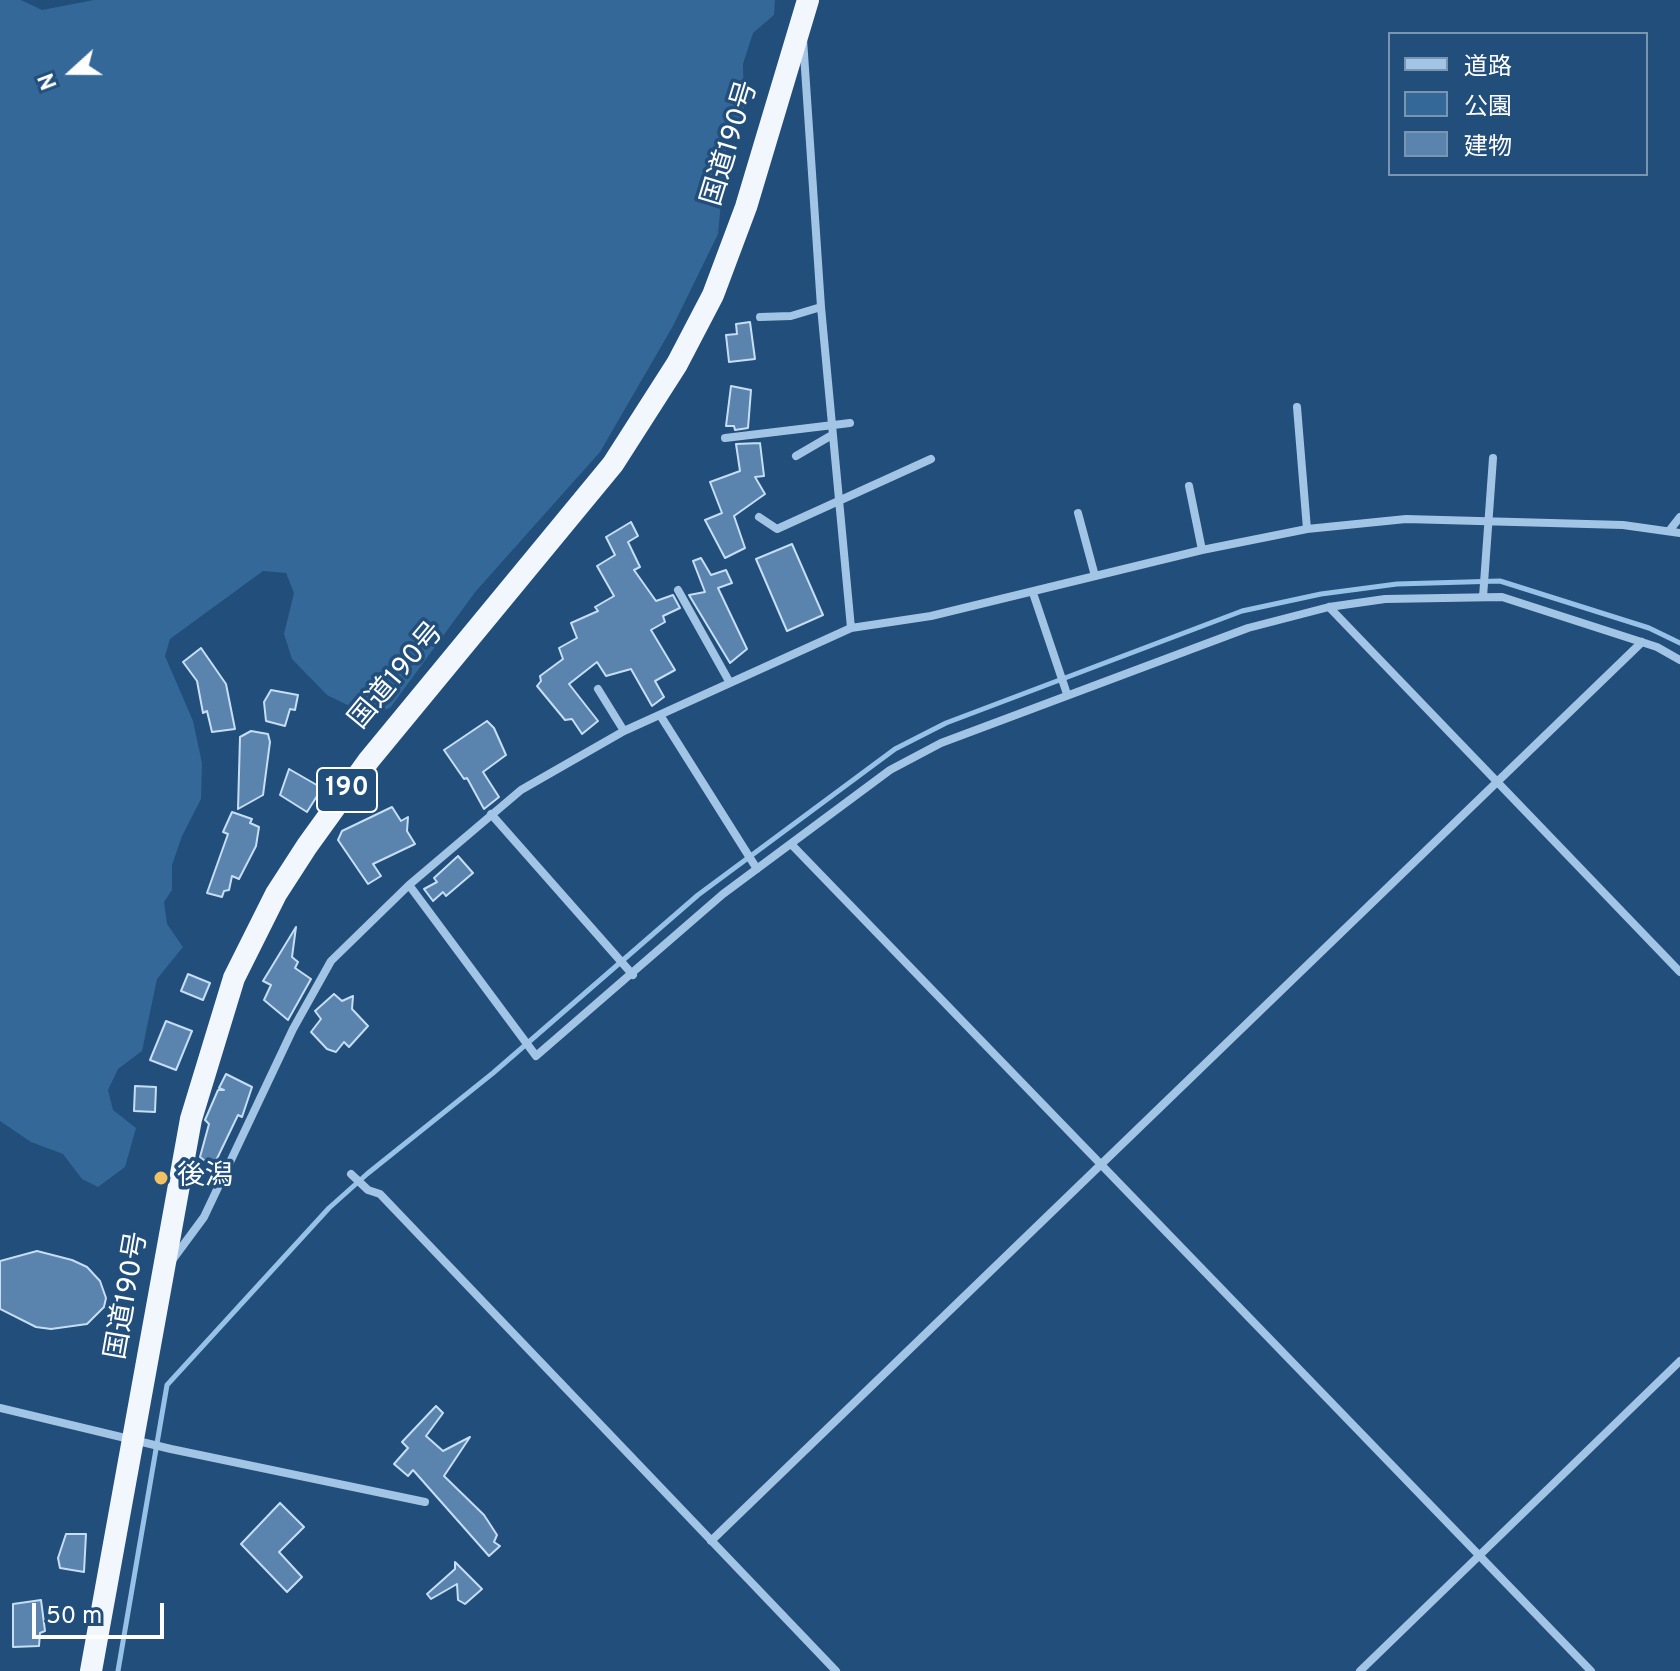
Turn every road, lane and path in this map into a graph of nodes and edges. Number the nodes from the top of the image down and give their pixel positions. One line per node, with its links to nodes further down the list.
1 (804, 10): 2 (street); 43 (highway, 国道190号 / 190)
2 (821, 307): 3 (street); 6 (street)
3 (760, 317)
4 (1297, 407): 17 (street)
5 (850, 423): 6 (street)
6 (832, 430): 7 (street); 8 (street); 12 (street)
7 (725, 438)
8 (796, 456)
9 (1493, 458): 16 (street)
10 (931, 459): 12 (street)
11 (1189, 486): 20 (street)
12 (841, 500): 14 (street); 26 (street)
13 (1078, 513): 21 (street)
14 (759, 517)
15 (1680, 517): 18 (street)
16 (1486, 523): 17 (street); 18 (street); 24 (street)
17 (1307, 529): 20 (street)
18 (1669, 531): 19 (street)
19 (1680, 533)
20 (1202, 550): 21 (street)
21 (1095, 576): 23 (street)
22 (678, 590): 29 (street)
23 (1033, 593): 26 (street); 31 (street)
24 (1483, 597): 25 (street); 27 (street)
25 (1329, 607): 31 (street); 34 (street)
26 (851, 628): 29 (street)
27 (1642, 642): 28 (street); 34 (street)
28 (1680, 660)
29 (730, 683): 32 (street)
30 (598, 689): 33 (street)
31 (1067, 694): 36 (street)
32 (660, 715): 33 (street); 37 (street)
33 (624, 731): 35 (street)
34 (1497, 783): 39 (street); 41 (street)
35 (491, 814): 38 (street); 40 (street)
36 (791, 844): 37 (street); 41 (street)
37 (757, 869): 40 (street)
38 (409, 885): 40 (street); 43 (street)
39 (1680, 972)
40 (633, 975)
41 (1102, 1166): 48 (street); 49 (street)
42 (351, 1174): 48 (street)
43 (164, 1272): 46 (highway, 国道190号 / 190)
44 (1680, 1361): 49 (street)
45 (0, 1408): 46 (street)
46 (132, 1439): 47 (street); 50 (highway, 国道190号 / 190)
47 (425, 1502)
48 (711, 1541): 51 (street)
49 (1479, 1556): 52 (street); 53 (street)
50 (91, 1671)
51 (836, 1671)
52 (1360, 1671)
53 (1591, 1671)

